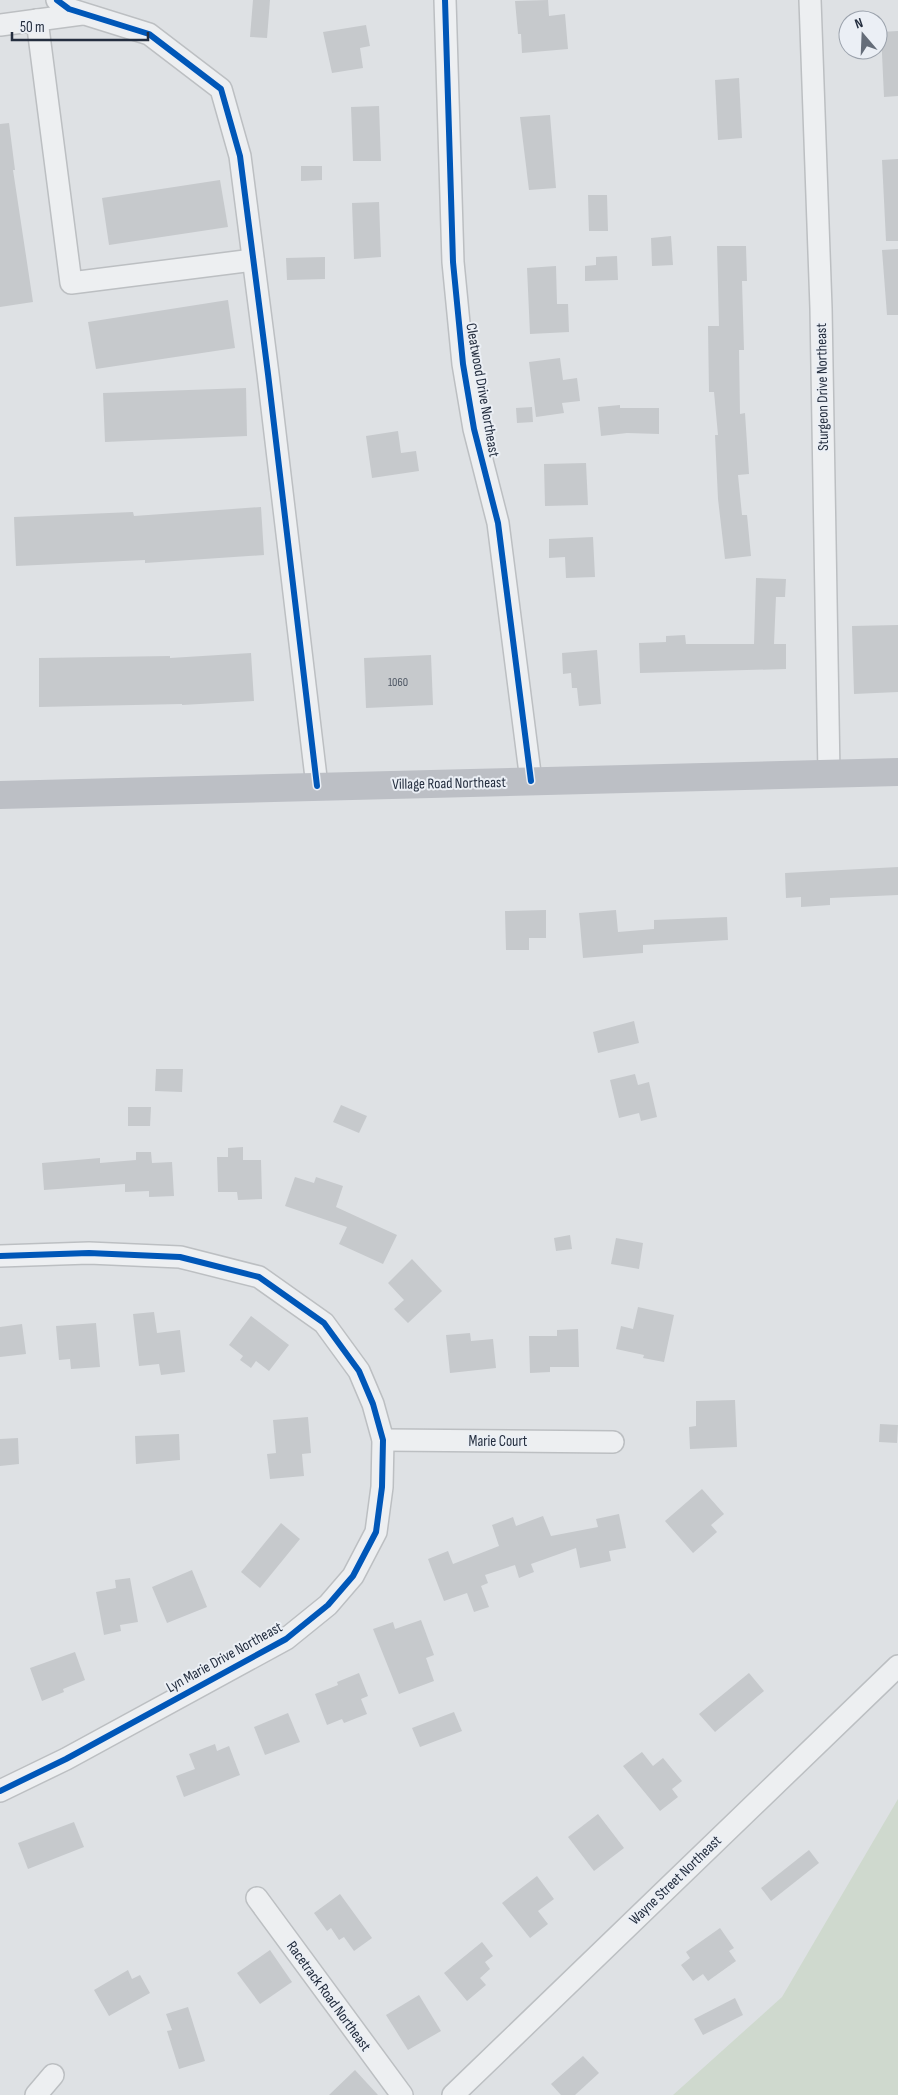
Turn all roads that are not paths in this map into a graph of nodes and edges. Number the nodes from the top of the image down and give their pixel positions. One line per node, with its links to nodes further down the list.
1 (57, 0): 4 (street)
2 (445, 0): 10 (street, Cleatwood Drive Northeast)
3 (810, 0): 9 (street, Sturgeon Drive Northeast)
4 (82, 14): 5 (street); 7 (street)
5 (37, 20): 6 (street); 7 (street)
6 (0, 25)
7 (253, 260): 11 (street)
8 (898, 772): 9 (main road, Village Road Northeast)
9 (828, 774): 10 (main road, Village Road Northeast)
10 (530, 781): 11 (main road, Village Road Northeast)
11 (317, 786): 12 (main road, Village Road Northeast)
12 (0, 795)
13 (0, 1256): 14 (street, Lyn Marie Drive Northeast)
14 (383, 1440): 15 (street, Marie Court); 17 (street, Lyn Marie Drive Northeast)
15 (613, 1442)
16 (898, 1666): 22 (street, Wayne Street Northeast)
17 (0, 1791)
18 (257, 1898): 21 (street, Racetrack Road Northeast)
19 (52, 2075): 20 (street)
20 (36, 2095)
21 (402, 2095)
22 (453, 2095)

